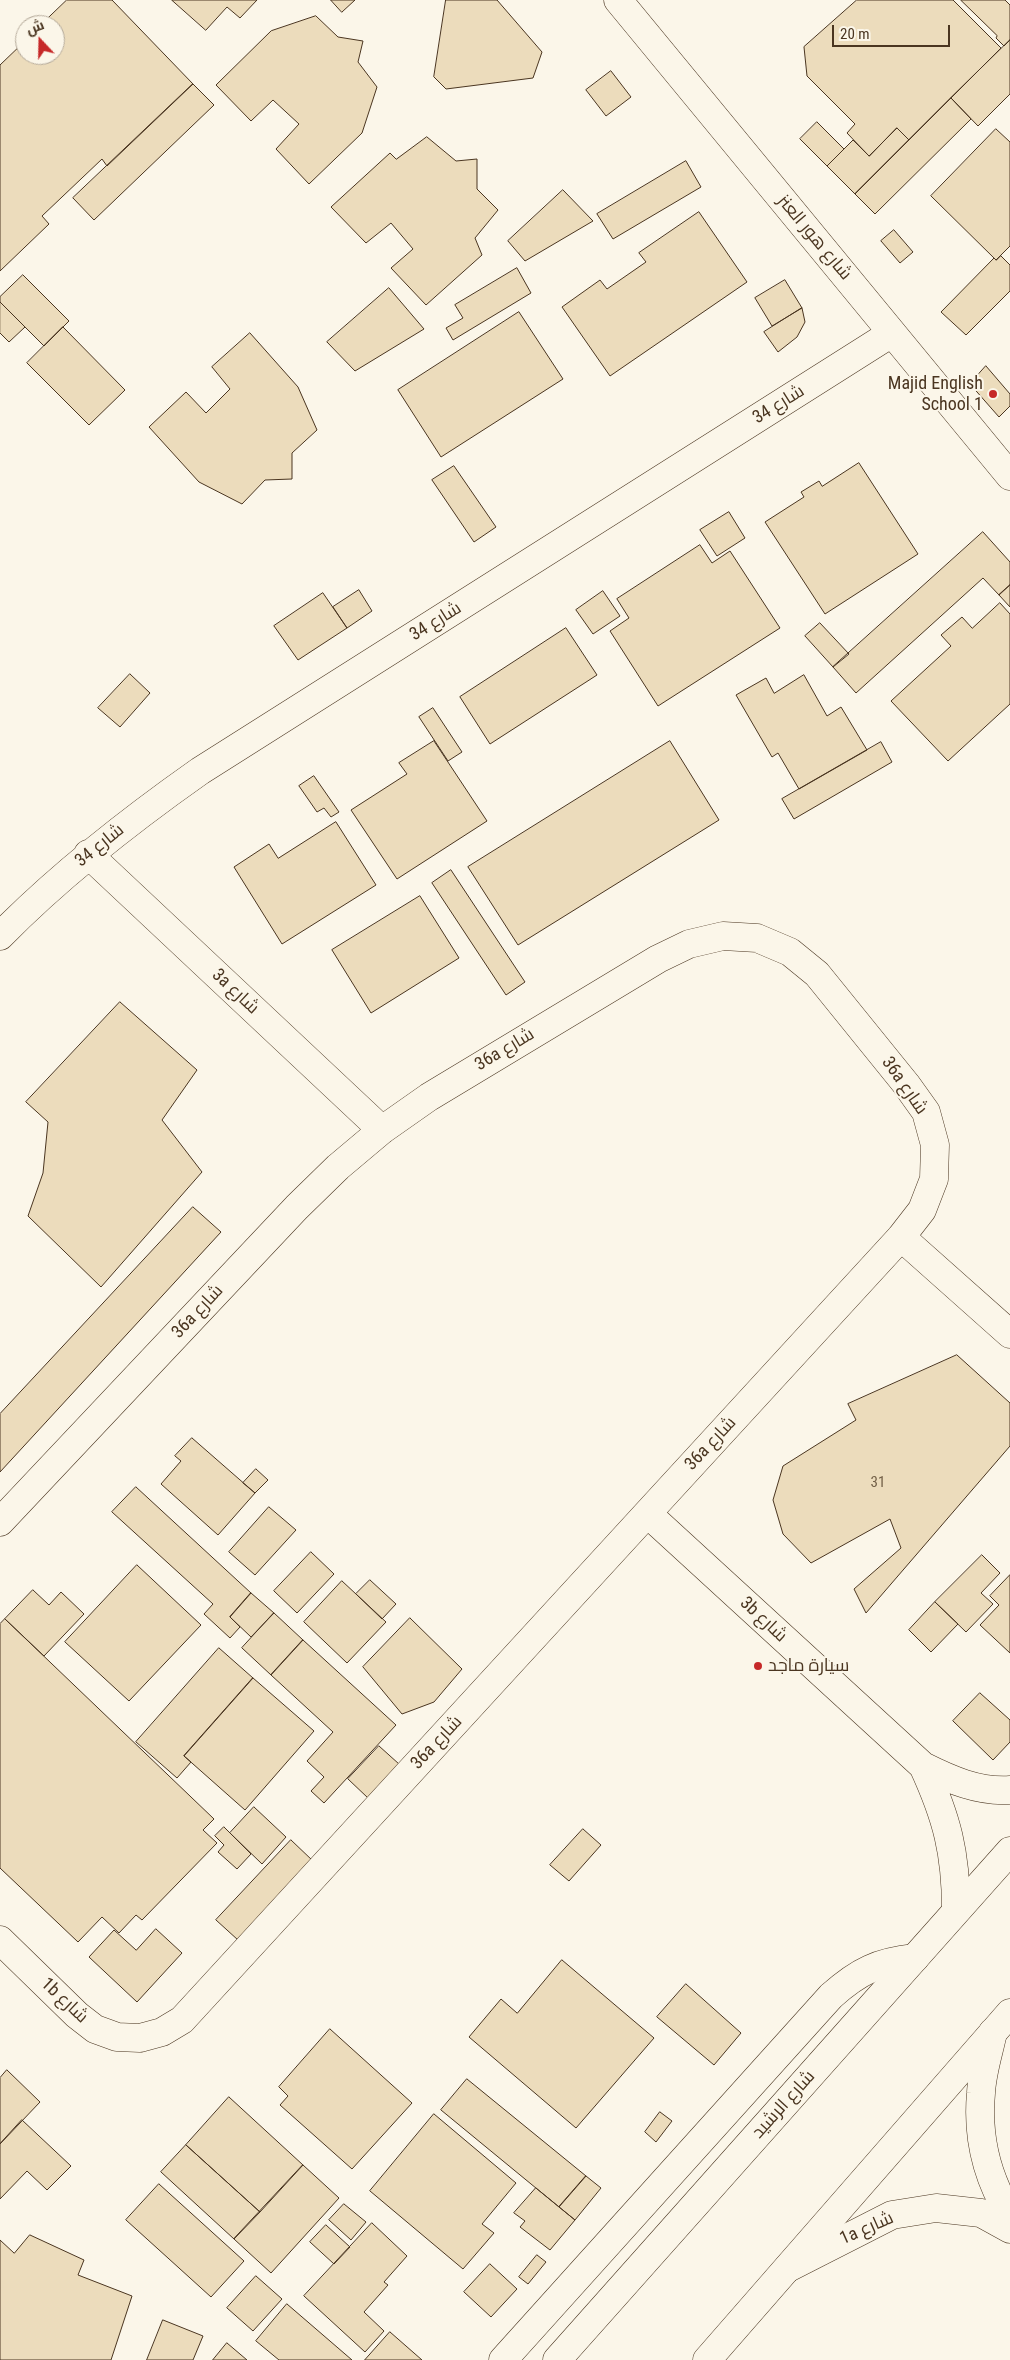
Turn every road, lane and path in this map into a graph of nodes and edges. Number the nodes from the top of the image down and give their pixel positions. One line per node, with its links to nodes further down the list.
1 (618, 0): 2 (street, شارع هور العنز)
2 (892, 333): 3 (street, شارع هور العنز); 4 (street, شارع 34)
3 (1010, 476)
4 (88, 854): 5 (street, شارع 34); 6 (street, 3a شارع)
5 (0, 936)
6 (382, 1130): 7 (street, 36a شارع); 10 (street, 36a شارع)
7 (901, 1237): 8 (street); 9 (street, 36a شارع)
8 (1010, 1334)
9 (648, 1514): 11 (street, 3b شارع); 18 (street, 36a شارع)
10 (0, 1522)
11 (923, 1766): 12 (street, 3b شارع); 14 (street, 3b شارع)
12 (1010, 1790)
13 (1010, 1851): 14 (street, شارع الرشيد)
14 (956, 1910): 16 (street, شارع الرشيد)
15 (0, 1940): 18 (street, 1b شارع)
16 (915, 1958): 22 (street); 23 (street, شارع الرشيد)
17 (1002, 2022): 19 (street); 21 (street)
18 (140, 2038)
19 (1010, 2215)
20 (1010, 2229): 21 (street, 1a شارع)
21 (786, 2269): 24 (street)
22 (503, 2360)
23 (558, 2360)
24 (707, 2360)

